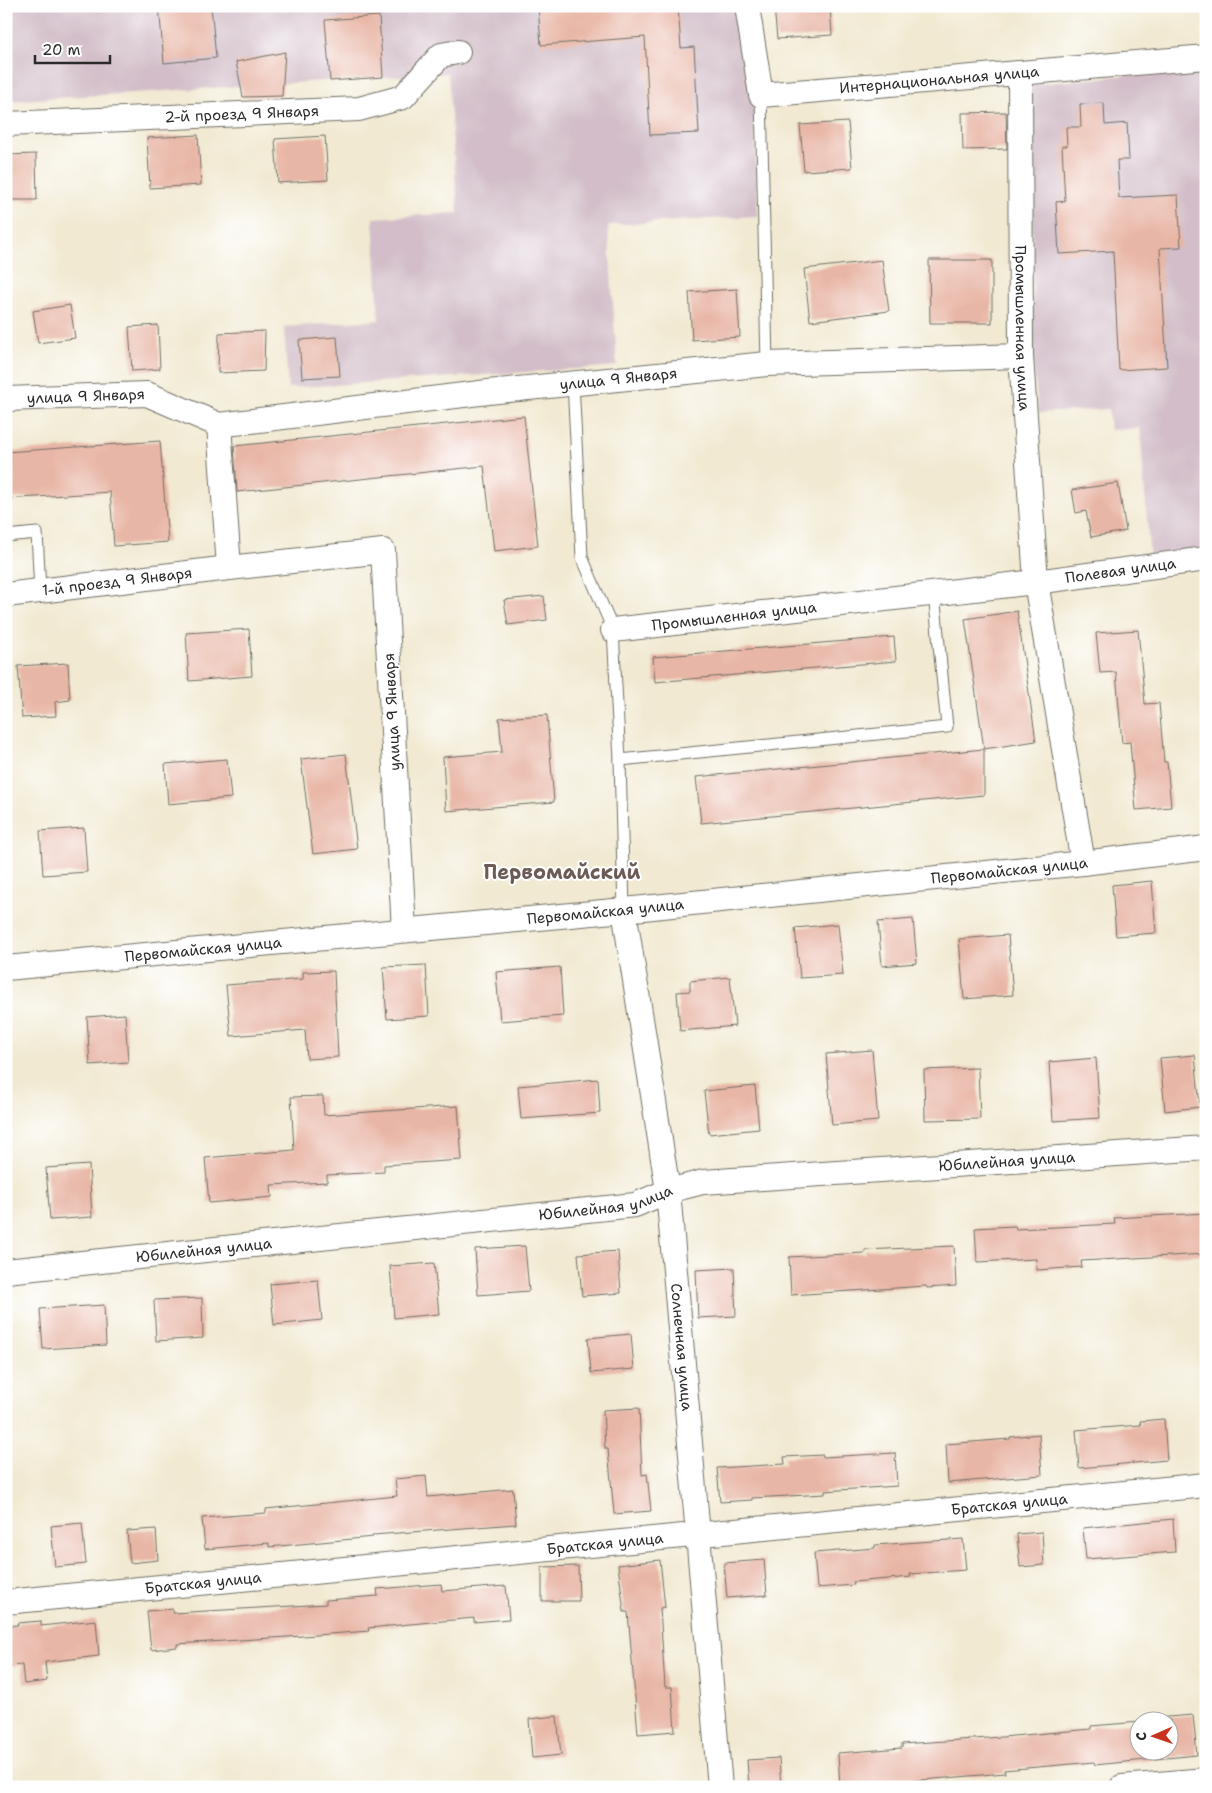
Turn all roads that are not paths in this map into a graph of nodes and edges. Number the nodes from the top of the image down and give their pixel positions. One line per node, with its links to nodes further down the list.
1 (747, 6): 5 (street)
2 (458, 52): 6 (street, 2-й проезд 9 Января)
3 (1206, 57): 4 (street, Интернациональная улица)
4 (1020, 73): 5 (street, Интернациональная улица); 7 (street, Промышленная улица)
5 (761, 95): 8 (lane)
6 (6, 124)
7 (1021, 356): 8 (street, улица 9 Января); 15 (street, Промышленная улица)
8 (767, 364): 9 (street, улица 9 Января)
9 (573, 383): 11 (street, улица 9 Января); 19 (lane)
10 (6, 399): 11 (street, улица 9 Января)
11 (219, 425): 14 (street)
12 (6, 536): 16 (lane)
13 (1206, 559): 15 (street, Полевая улица)
14 (229, 568): 16 (street, 1-й проезд 9 Января); 24 (street, улица 9 Января)
15 (1036, 582): 17 (street, Промышленная улица); 22 (street, Промышленная улица)
16 (40, 591): 18 (street, 1-й проезд 9 Января)
17 (934, 594): 19 (street, Промышленная улица); 20 (lane)
18 (6, 595)
19 (613, 630): 20 (lane)
20 (620, 760): 23 (lane)
21 (1206, 848): 22 (street, Первомайская улица)
22 (1083, 863): 23 (street, Первомайская улица)
23 (624, 910): 24 (street, Первомайская улица); 27 (street, Солнечная улица)
24 (404, 930): 25 (street, Первомайская улица)
25 (6, 968)
26 (1206, 1148): 27 (street, Юбилейная улица)
27 (668, 1191): 28 (street, Юбилейная улица); 30 (street, Солнечная улица)
28 (6, 1271)
29 (1206, 1485): 30 (street, Братская улица)
30 (699, 1535): 31 (street, Братская улица); 33 (street, Солнечная улица)
31 (6, 1602)
32 (1206, 1780): 34 (street)
33 (720, 1787)
34 (1122, 1787)

